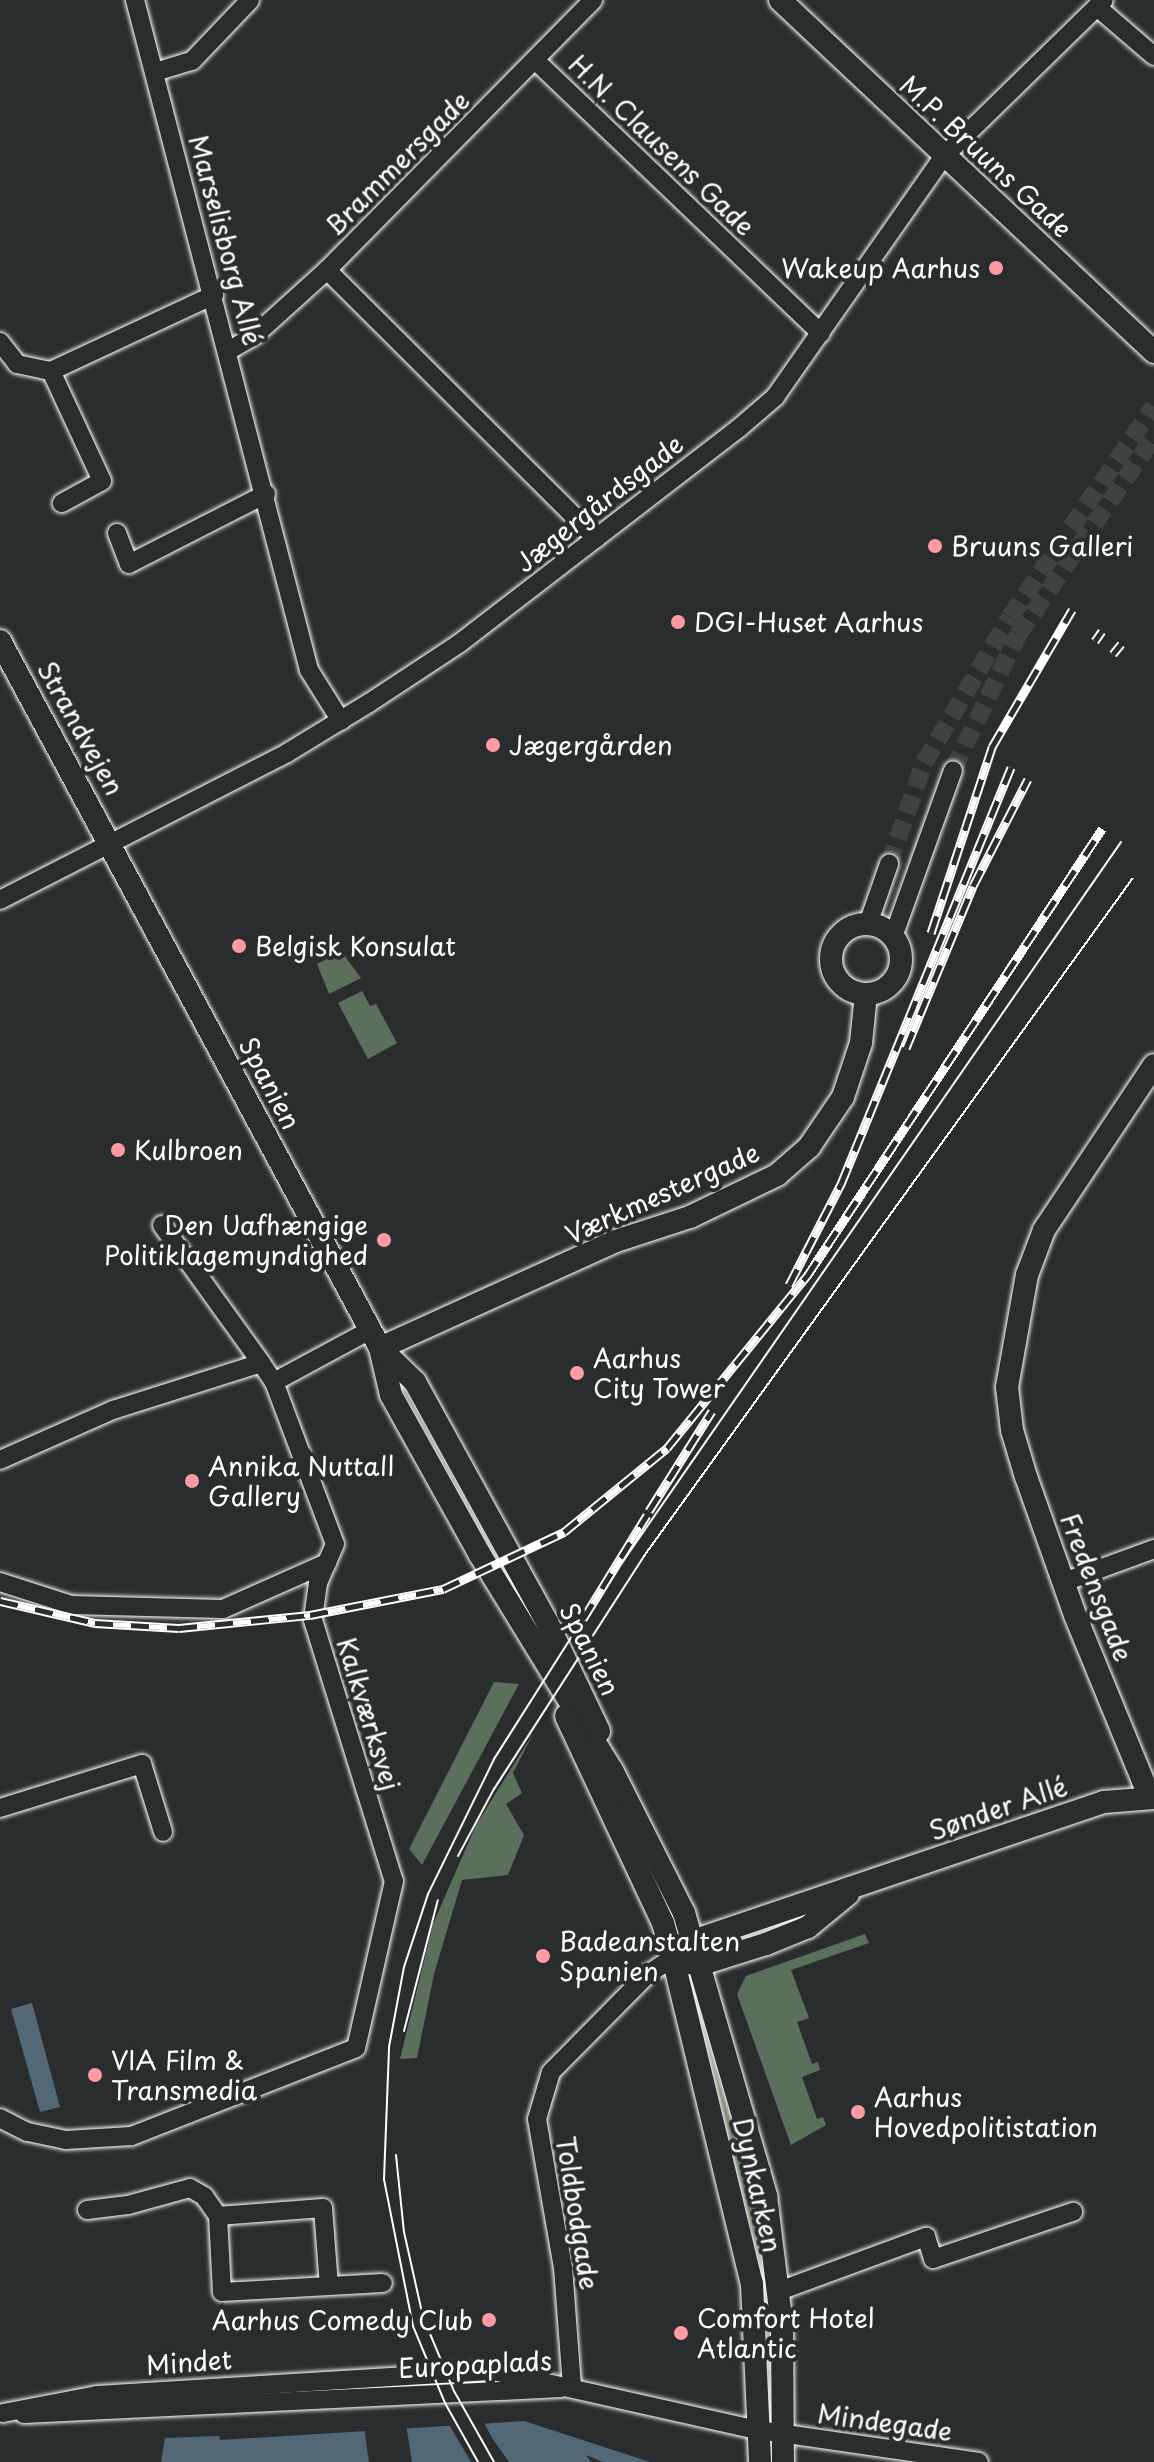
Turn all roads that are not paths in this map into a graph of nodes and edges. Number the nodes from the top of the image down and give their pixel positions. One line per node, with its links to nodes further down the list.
1 (135, 0): 8 (street, Marselisborg Allé)
2 (250, 0): 8 (street)
3 (593, 0): 7 (street, Brammersgade)
4 (780, 0): 9 (street, M.P. Bruuns Gade)
5 (1100, 4): 6 (street); 9 (street, Jægergårdsgade)
6 (1154, 56)
7 (536, 61): 10 (street, Brammersgade); 12 (street, H.N. Clausens Gade)
8 (155, 72): 11 (street, Marselisborg Allé)
9 (944, 156): 12 (street, Jægergårdsgade); 15 (street, M.P. Bruuns Gade)
10 (327, 270): 14 (street, Brammersgade); 20 (street)
11 (214, 295): 14 (street, Marselisborg Allé); 16 (street)
12 (821, 333): 20 (street, Jægergårdsgade)
13 (0, 342): 16 (street)
14 (228, 351): 17 (street, Marselisborg Allé)
15 (1154, 352)
16 (51, 371): 18 (street)
17 (266, 494): 19 (street); 22 (street, Marselisborg Allé)
18 (62, 503)
19 (117, 533)
20 (596, 538): 22 (street, Jægergårdsgade)
21 (0, 641): 24 (street, Strandvejen)
22 (341, 721): 24 (street, Jægergårdsgade)
23 (953, 770): 28 (street)
24 (112, 843): 26 (street, Jægergårdsgade); 32 (street, Spanien)
25 (889, 864): 27 (street)
26 (0, 900)
27 (868, 924): 28 (street); 29 (street)
28 (893, 937): 29 (street)
29 (866, 994): 32 (street, Værkmestergade)
30 (1154, 1065): 40 (street, Fredensgade)
31 (162, 1225): 33 (street, Kalkværksvej)
32 (375, 1339): 34 (street); 36 (street, Spanien); 41 (street, Spanien)
33 (261, 1363): 34 (street, Kalkværksvej); 35 (street)
34 (274, 1382): 38 (street, Kalkværksvej)
35 (0, 1460)
36 (484, 1516): 41 (street, Spanien); 43 (street, Spanien)
37 (1154, 1549): 40 (street)
38 (327, 1563): 39 (street); 51 (street, Kalkværksvej)
39 (0, 1582)
40 (1064, 1582): 44 (street, Fredensgade)
41 (509, 1599): 42 (street, Spanien)
42 (563, 1696): 43 (street, Spanien); 49 (street, Spanien)
43 (612, 1770): 48 (street, Spanien)
44 (1153, 1800): 47 (street, Sønder Allé)
45 (0, 1808): 46 (street)
46 (163, 1832)
47 (862, 1884): 48 (street, Sønder Allé); 50 (street, Sønder Allé)
48 (693, 1941): 49 (street, Sønder Allé); 50 (street, Dynkarken)
49 (673, 1958): 50 (street); 59 (street, Toldbodgade); 62 (street, Dynkarken)
50 (699, 1965): 57 (street, Dynkarken)
51 (0, 2118)
52 (87, 2210): 54 (street)
53 (1073, 2212): 57 (street)
54 (218, 2216): 56 (street); 56 (street)
55 (383, 2283): 56 (street)
56 (329, 2286)
57 (779, 2291): 63 (street)
58 (380, 2377): 59 (street, Europaplads); 61 (street, Mindet)
59 (572, 2387): 60 (street, Europaplads); 62 (street, Europaplads)
60 (381, 2398): 61 (street, Mindet)
61 (2, 2413)
62 (758, 2430): 63 (street, Europaplads); 64 (street)
63 (783, 2432): 65 (street); 66 (street, Mindegade)
64 (760, 2462)
65 (783, 2462)
66 (979, 2462)

